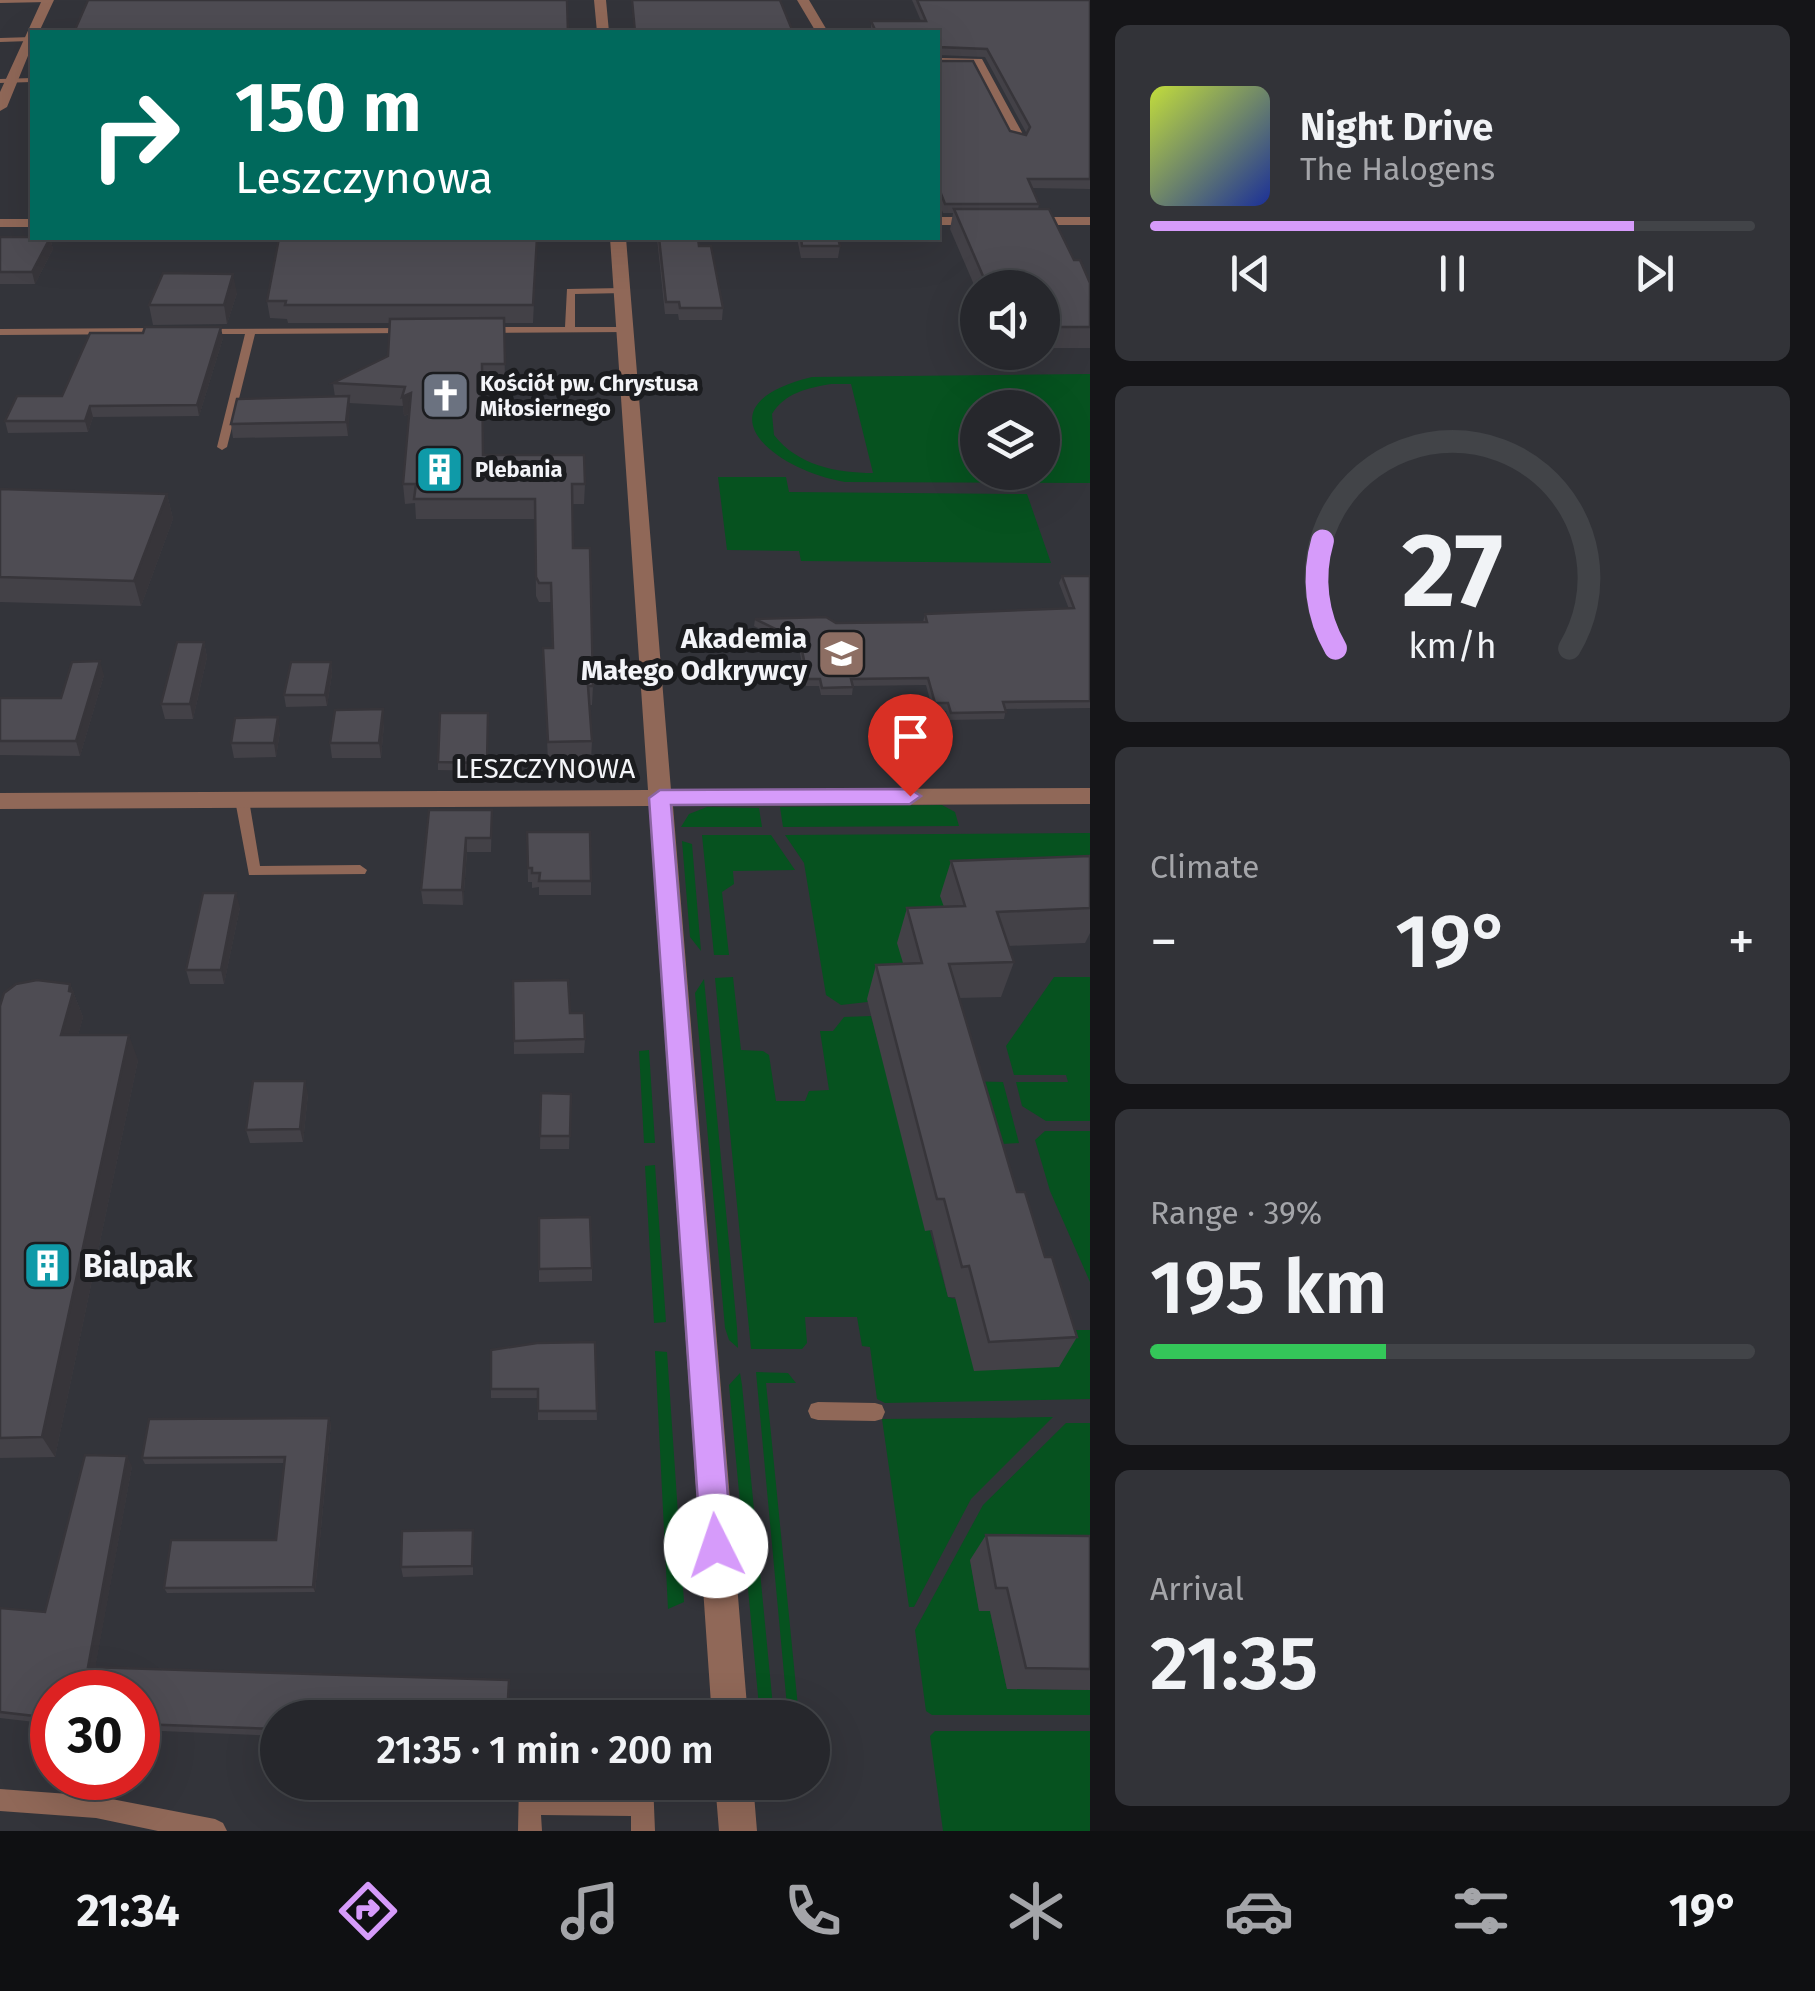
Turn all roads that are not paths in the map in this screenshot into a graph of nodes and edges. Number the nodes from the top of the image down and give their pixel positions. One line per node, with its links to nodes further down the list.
1 (48, 0): 4 (lane); 5 (street)
2 (600, 0): 6 (street)
3 (802, 0): 7 (street)
4 (0, 2)
5 (35, 30)
6 (602, 30)
7 (821, 30)
8 (30, 36): 10 (lane)
9 (30, 39): 12 (street)
10 (0, 40)
11 (940, 62): 14 (street)
12 (6, 81): 13 (street)
13 (1, 103)
14 (1018, 138)
15 (940, 221): 16 (street)
16 (995, 221)
17 (1014, 221): 18 (street)
18 (1090, 222)
19 (0, 223): 20 (street)
20 (30, 223)
21 (618, 240): 22 (street)
22 (622, 292): 25 (lane); 26 (street)
23 (410, 330): 28 (lane)
24 (470, 330): 25 (lane)
25 (570, 330): 26 (lane)
26 (625, 330): 33 (street)
27 (193, 331): 28 (lane)
28 (250, 331): 31 (lane)
29 (0, 332): 30 (lane)
30 (174, 332)
31 (222, 447)
32 (1090, 796): 33 (street, LESZCZYNOWA)
33 (660, 798): 34 (street, LESZCZYNOWA); 39 (street)
34 (242, 800): 35 (street, LESZCZYNOWA); 36 (lane)
35 (0, 801)
36 (360, 870)
37 (818, 1411): 38 (lane)
38 (875, 1412)
39 (729, 1700)
40 (0, 1800): 44 (lane)
41 (530, 1800): 45 (lane)
42 (642, 1800): 46 (lane)
43 (735, 1800): 47 (street)
44 (202, 1830)
45 (530, 1831)
46 (643, 1831)
47 (738, 1831)

